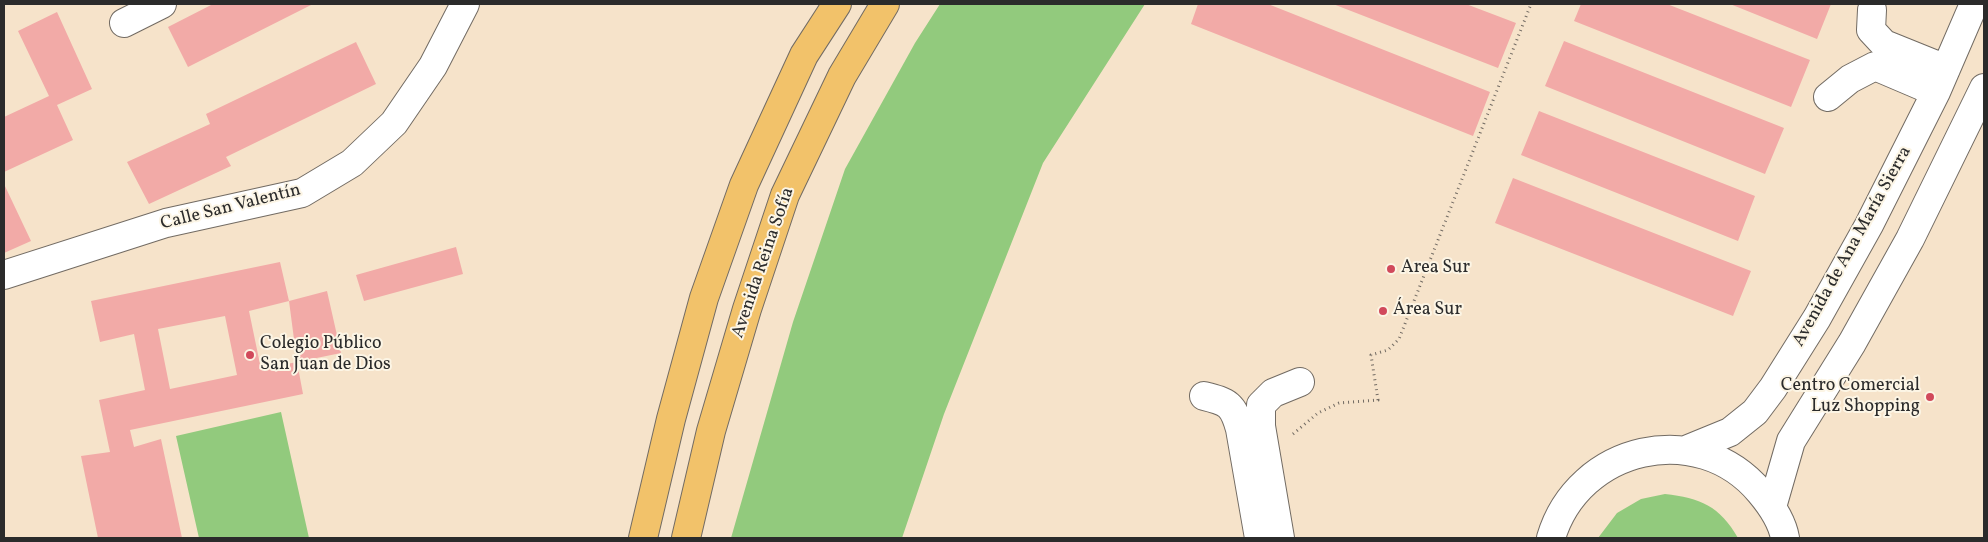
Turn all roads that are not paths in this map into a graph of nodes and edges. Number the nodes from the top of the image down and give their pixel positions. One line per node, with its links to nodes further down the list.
1 (162, 4): 7 (street)
2 (465, 4): 11 (street, Calle San Valentín)
3 (836, 4): 18 (main road)
4 (886, 4): 19 (main road, Avenida Reina Sofía)
5 (1974, 4): 8 (street, Avenida de Ana María Sierra)
6 (1872, 10): 8 (street)
7 (124, 22)
8 (1941, 80): 10 (street); 14 (street, Avenida de Ana María Sierra)
9 (1984, 88): 15 (street)
10 (1828, 97)
11 (4, 275)
12 (1300, 382): 21 (street)
13 (1204, 396): 20 (street)
14 (1686, 450): 15 (street); 16 (street)
15 (1772, 506): 17 (street)
16 (1550, 533)
17 (1787, 536)
18 (643, 538)
19 (686, 538)
20 (1259, 538)
21 (1280, 538)

